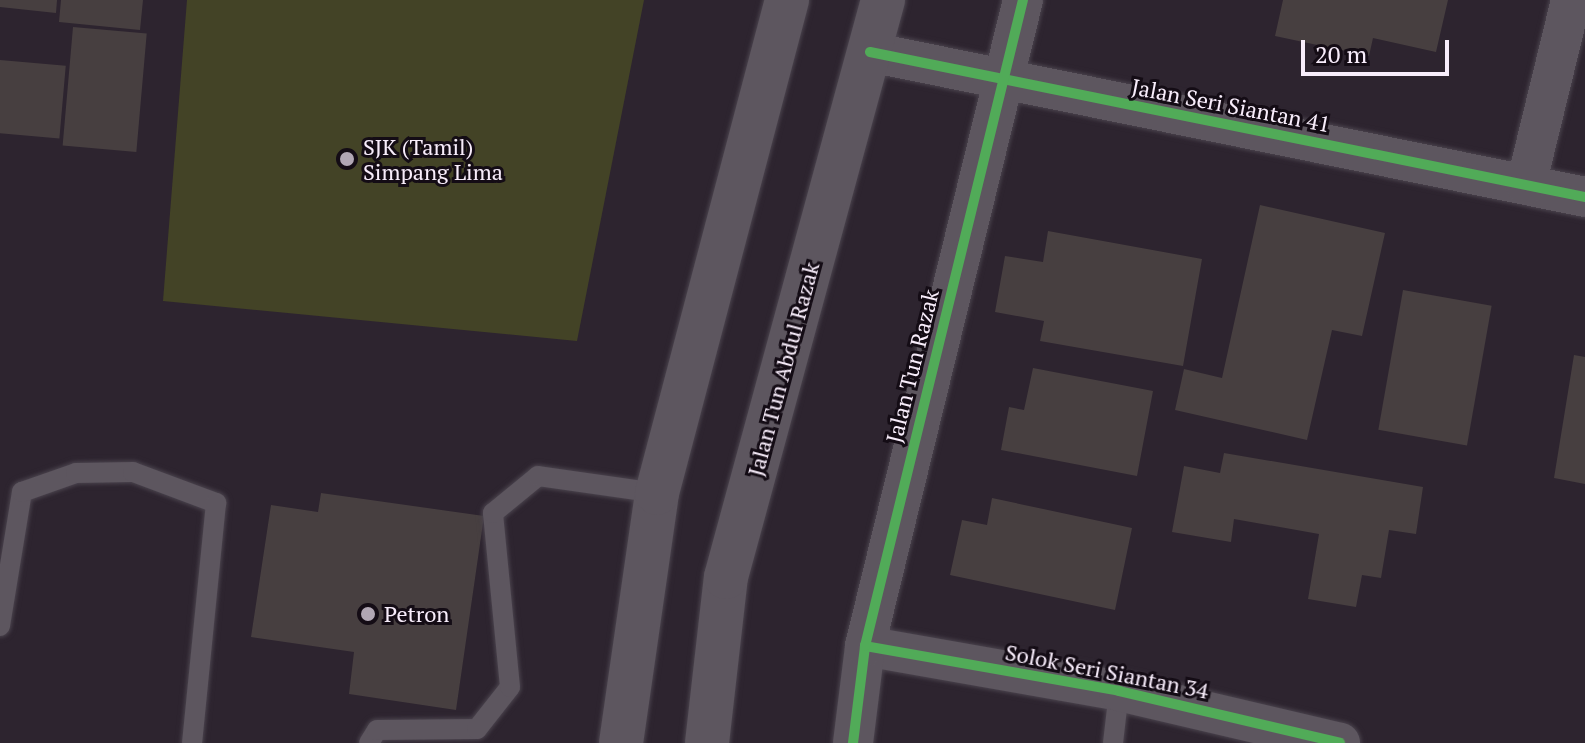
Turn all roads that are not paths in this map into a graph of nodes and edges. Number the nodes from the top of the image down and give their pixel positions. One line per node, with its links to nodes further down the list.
1 (787, 0): 9 (main road)
2 (883, 0): 5 (main road, Jalan Tun Abdul Razak)
3 (1023, 0): 6 (street, Jalan Tun Razak)
4 (1571, 0): 7 (street)
5 (870, 52): 6 (street, Jalan Seri Siantan 41); 16 (main road, Jalan Tun Abdul Razak)
6 (1003, 79): 7 (street, Jalan Seri Siantan 41); 11 (street, Jalan Tun Razak)
7 (1526, 185): 8 (street, Jalan Seri Siantan 41)
8 (1585, 197)
9 (657, 493): 14 (lane); 15 (main road)
10 (0, 626): 13 (lane)
11 (865, 646): 12 (street, Solok Seri Siantan 34); 17 (street, Jalan Tun Razak)
12 (1119, 691): 18 (lane); 19 (street, Solok Seri Siantan 34)
13 (192, 743)
14 (369, 743)
15 (621, 743)
16 (707, 743)
17 (853, 743)
18 (1113, 743)
19 (1340, 743)

